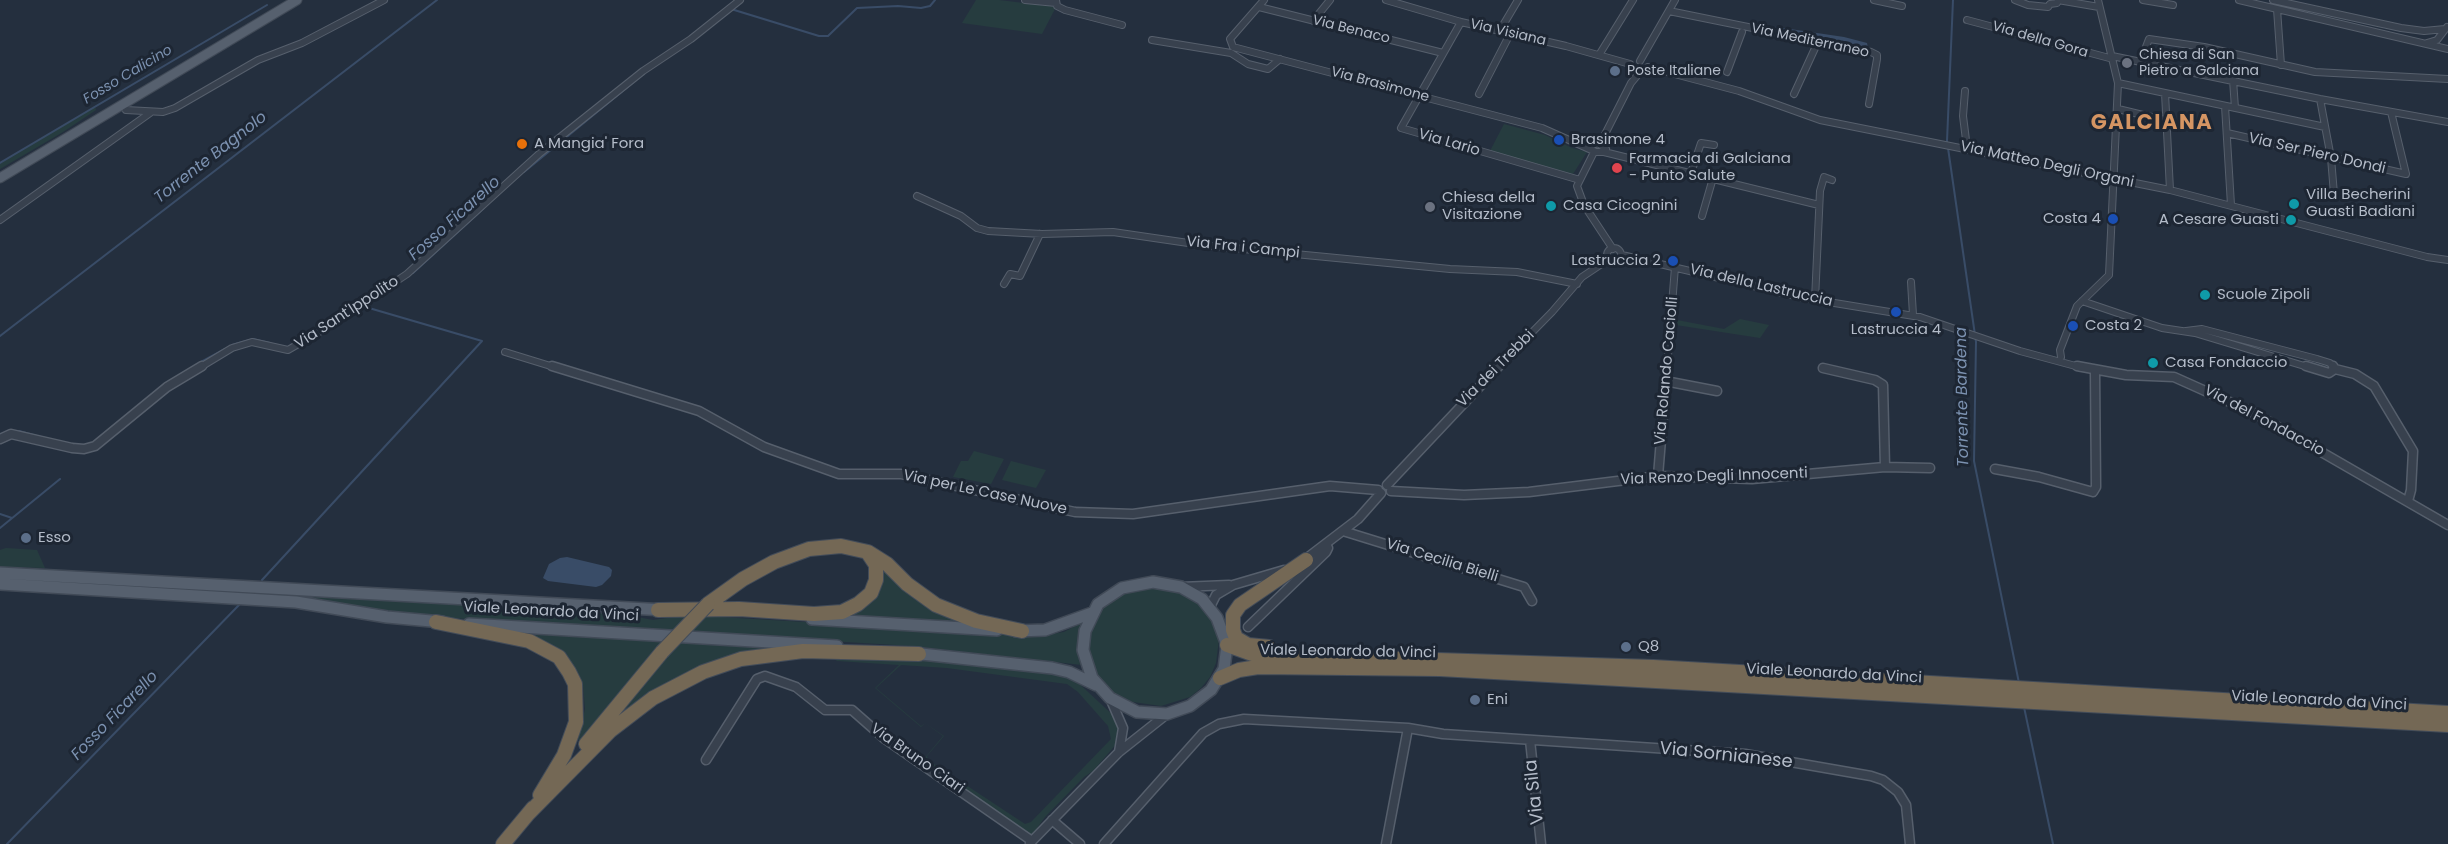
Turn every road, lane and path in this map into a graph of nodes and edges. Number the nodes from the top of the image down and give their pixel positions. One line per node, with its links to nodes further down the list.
1 (289, 0): 76 (main road)
2 (297, 0): 78 (main road)
3 (384, 0): 66 (street)
4 (741, 0): 111 (street, Via Sant'Ippolito)
5 (1025, 0): 18 (street)
6 (1264, 0): 23 (street, Via Brasimone)
7 (1330, 0): 27 (street)
8 (1386, 0): 19 (street, Via Visiana)
9 (1633, 0): 42 (street)
10 (1676, 0): 25 (street)
11 (1874, 0): 22 (street)
12 (2015, 0): 13 (street)
13 (2058, 0): 20 (street)
14 (2143, 0): 21 (street)
15 (2240, 0): 24 (street)
16 (2273, 0): 30 (street)
17 (1515, 1): 32 (street)
18 (1056, 2): 29 (street)
19 (1407, 3): 28 (street, Via Visiana)
20 (2098, 3): 43 (street)
21 (2173, 5)
22 (1902, 6)
23 (1259, 7): 27 (street, Via Benaco); 44 (street, Via Brasimone)
24 (2277, 9): 38 (street); 48 (street)
25 (1667, 14): 33 (street, Via Mediterraneo); 45 (street, Via Mediterraneo); 47 (street)
26 (1968, 20): 43 (street, Via della Gora)
27 (1313, 21): 41 (street, Via Benaco)
28 (1461, 22): 32 (street, Via Visiana); 41 (street, Via Lario)
29 (1122, 24)
30 (2447, 28): 37 (street)
31 (2149, 31): 35 (street)
32 (1499, 32): 34 (street, Via Visiana)
33 (1742, 32): 39 (street, Via Mediterraneo); 51 (street)
34 (1509, 34): 42 (street, Via Visiana); 57 (street)
35 (2149, 39): 46 (street); 48 (street)
36 (1152, 40): 44 (street)
37 (2437, 40): 38 (street); 40 (street)
38 (2426, 44): 40 (street)
39 (1816, 46): 45 (street, Via Mediterraneo); 58 (street)
40 (2445, 48)
41 (1443, 53): 59 (street, Via Lario)
42 (1599, 55): 50 (street, Via Visiana)
43 (2112, 57): 46 (street, Via della Gora); 54 (street)
44 (1280, 59): 59 (street, Via Brasimone)
45 (1877, 59): 61 (street)
46 (2141, 60): 53 (street, Via della Gora)
47 (1640, 61): 49 (street); 50 (street)
48 (2281, 65): 52 (street)
49 (1648, 67): 50 (street); 74 (street, Via Matteo Degli Organi)
50 (1635, 68): 73 (street)
51 (1727, 72)
52 (2448, 79)
53 (2233, 80): 60 (street, Via della Gora); 63 (street)
54 (2118, 83): 56 (street); 64 (street)
55 (1965, 91): 74 (street)
56 (2165, 93): 62 (street); 68 (street)
57 (1479, 94)
58 (1794, 94)
59 (1419, 96): 73 (street, Via Brasimone); 81 (street, Via Lario)
60 (2320, 99): 67 (street, Via della Gora); 70 (street)
61 (1869, 104)
62 (2225, 106): 63 (street); 71 (street)
63 (2235, 108): 70 (street)
64 (2118, 109): 68 (street); 80 (street)
65 (126, 110): 66 (street)
66 (150, 112): 89 (street)
67 (2391, 112): 69 (street, Via della Gora); 75 (street, Via Ser Piero Dondi)
68 (2168, 121): 83 (street)
69 (2448, 122)
70 (2325, 127): 75 (street)
71 (2227, 133): 75 (street, Via Ser Piero Dondi); 86 (street)
72 (1713, 145): 77 (street)
73 (1598, 148): 77 (street); 81 (street)
74 (1967, 148): 80 (street, Via Matteo Degli Organi)
75 (2331, 158): 84 (street)
76 (0, 172)
77 (1691, 173): 79 (street)
78 (0, 178)
79 (1713, 178): 87 (street); 88 (street)
80 (2114, 179): 83 (street, Via Matteo Degli Organi); 99 (street)
81 (1580, 180): 91 (street)
82 (1832, 180): 87 (street)
83 (2170, 190): 86 (street, Via Matteo Degli Organi)
84 (2320, 191)
85 (917, 196): 90 (street, Via Fra i Campi)
86 (2231, 205): 94 (street, Via Matteo Degli Organi)
87 (1819, 206): 100 (street)
88 (1702, 216)
89 (0, 220)
90 (1040, 234): 97 (street); 98 (street, Via Fra i Campi)
91 (1613, 249): 92 (street); 93 (street)
92 (1622, 255): 93 (street, Via dei Trebbi); 95 (street, Via della Lastruccia)
93 (1609, 259): 98 (street, Via dei Trebbi)
94 (2448, 260)
95 (1675, 267): 100 (street, Via della Lastruccia); 109 (street, Via Rolando Caciolli)
96 (1911, 282): 103 (street)
97 (1004, 284)
98 (1577, 284): 116 (street, Via dei Trebbi)
99 (2092, 292): 101 (street); 102 (street)
100 (1815, 300): 103 (street, Via della Lastruccia)
101 (2082, 301): 102 (street); 106 (street)
102 (2110, 312): 117 (street)
103 (1913, 315): 104 (street, Via della Lastruccia)
104 (1990, 341): 106 (street, Via del Fondaccio)
105 (505, 352): 116 (street, Via per Le Case Nuove)
106 (2061, 360): 108 (street, Via del Fondaccio)
107 (1823, 368): 112 (street)
108 (2095, 371): 114 (street); 117 (street, Via del Fondaccio)
109 (1665, 381): 110 (street); 115 (street, Via Rolando Caciolli)
110 (1717, 391)
111 (0, 439)
112 (1885, 467): 113 (street, Via Renzo Degli Innocenti); 115 (street, Via Renzo Degli Innocenti)
113 (1930, 468)
114 (1995, 469)
115 (1658, 476): 116 (street, Via Renzo Degli Innocenti)
116 (1384, 490): 119 (street, Via dei Trebbi)
117 (2408, 501): 118 (street, Via del Fondaccio)
118 (2448, 525)
119 (1343, 531): 120 (street, Via dei Trebbi); 127 (street, Via Cecilia Bielli)
120 (1326, 544): 122 (street, Via dei Trebbi); 132 (street)
121 (868, 552): 129 (highway); 133 (highway); 147 (highway, bridge)
122 (1306, 560): 125 (street, Via dei Trebbi); 136 (highway)
123 (0, 573): 129 (main road, Viale Leonardo da Vinci)
124 (0, 584): 131 (main road, Viale Leonardo da Vinci)
125 (1233, 585): 126 (street); 128 (street)
126 (1181, 587): 128 (main road, Viale Leonardo da Vinci); 130 (main road, Viale Leonardo da Vinci)
127 (1532, 601)
128 (1210, 608): 134 (main road, Viale Leonardo da Vinci)
129 (658, 610): 133 (main road, Viale Leonardo da Vinci)
130 (1092, 613): 133 (main road, Viale Leonardo da Vinci); 138 (main road, Viale Leonardo da Vinci)
131 (436, 622): 135 (main road, Viale Leonardo da Vinci); 147 (highway)
132 (1248, 627)
133 (1022, 632)
134 (1227, 645): 136 (highway, Viale Leonardo da Vinci); 137 (main road, Viale Leonardo da Vinci)
135 (919, 654): 138 (main road, Viale Leonardo da Vinci); 147 (highway)
136 (1398, 657): 140 (highway, Viale Leonardo da Vinci)
137 (1220, 678): 141 (main road, Viale Leonardo da Vinci); 142 (highway, Viale Leonardo da Vinci)
138 (1096, 685): 139 (main road, Viale Leonardo da Vinci)
139 (1110, 698): 141 (main road, Viale Leonardo da Vinci); 145 (street)
140 (2448, 713)
141 (1167, 714): 145 (street)
142 (2448, 725)
143 (1408, 728): 144 (street, Via Sornianese); 152 (street, Via Sornianese); 153 (street)
144 (1530, 740): 154 (street, Via Sila); 155 (street, Via Sornianese)
145 (1119, 752): 148 (street)
146 (706, 760): 149 (street, Via Bruno Ciari)
147 (528, 814): 150 (highway)
148 (1052, 820): 149 (street); 151 (street)
149 (1030, 843)
150 (503, 844)
151 (1080, 844)
152 (1104, 844)
153 (1386, 844)
154 (1541, 844)
155 (1910, 844)

